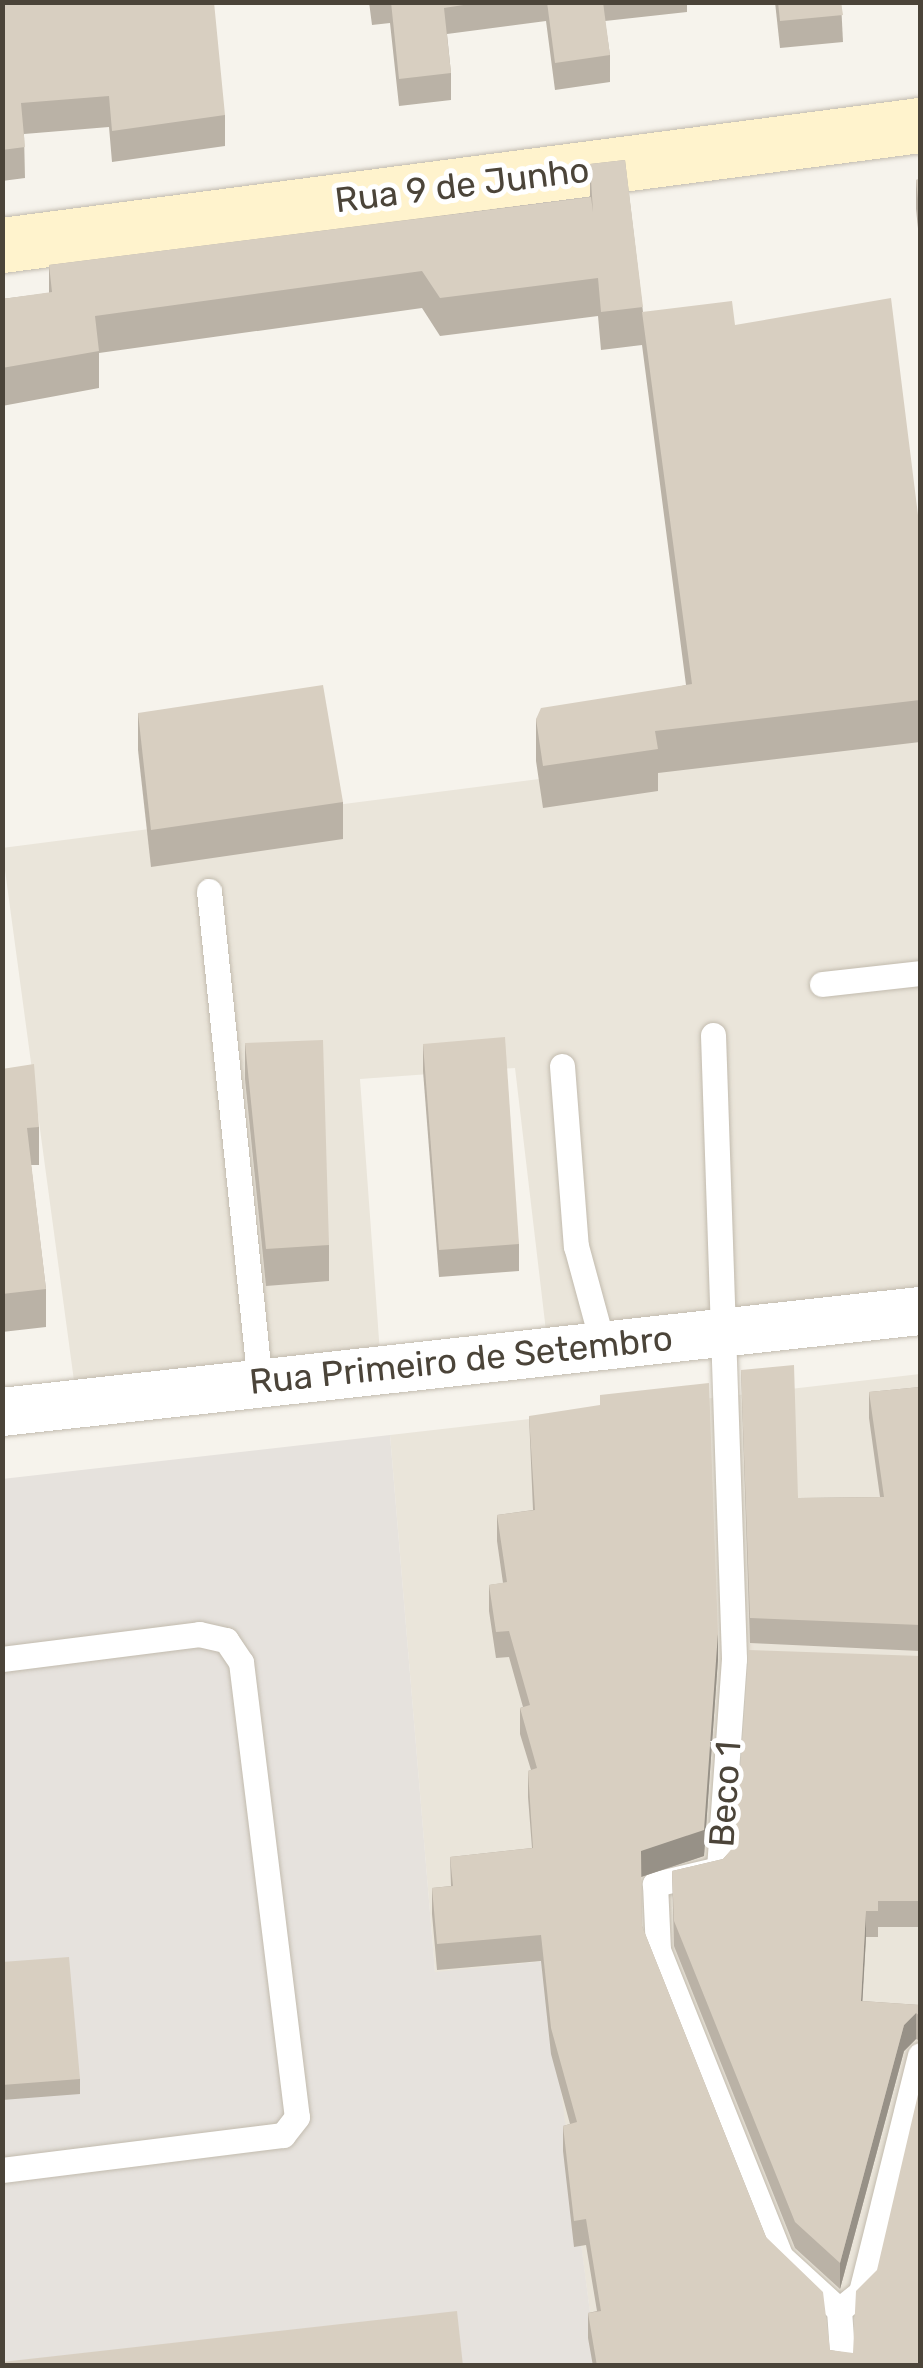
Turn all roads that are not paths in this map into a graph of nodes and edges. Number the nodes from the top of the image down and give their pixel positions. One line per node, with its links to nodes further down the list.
1 (920, 125): 2 (street, Rua 9 de Junho)
2 (2, 244)
3 (209, 891): 11 (lane)
4 (920, 973): 5 (lane)
5 (822, 984)
6 (713, 1035): 9 (lane, Beco 1)
7 (562, 1066): 10 (lane)
8 (920, 1312): 9 (street, Rua Primeiro de Setembro)
9 (719, 1332): 10 (street, Rua Primeiro de Setembro); 14 (lane, Beco 1)
10 (602, 1342): 11 (street, Rua Primeiro de Setembro)
11 (260, 1382): 12 (street, Rua Primeiro de Setembro)
12 (2, 1412)
13 (2, 1658): 17 (lane)
14 (734, 1659): 15 (lane); 18 (lane, Beco 1)
15 (772, 1660)
16 (920, 2055): 18 (lane)
17 (2, 2170)
18 (839, 2310): 19 (lane)
19 (843, 2366)

